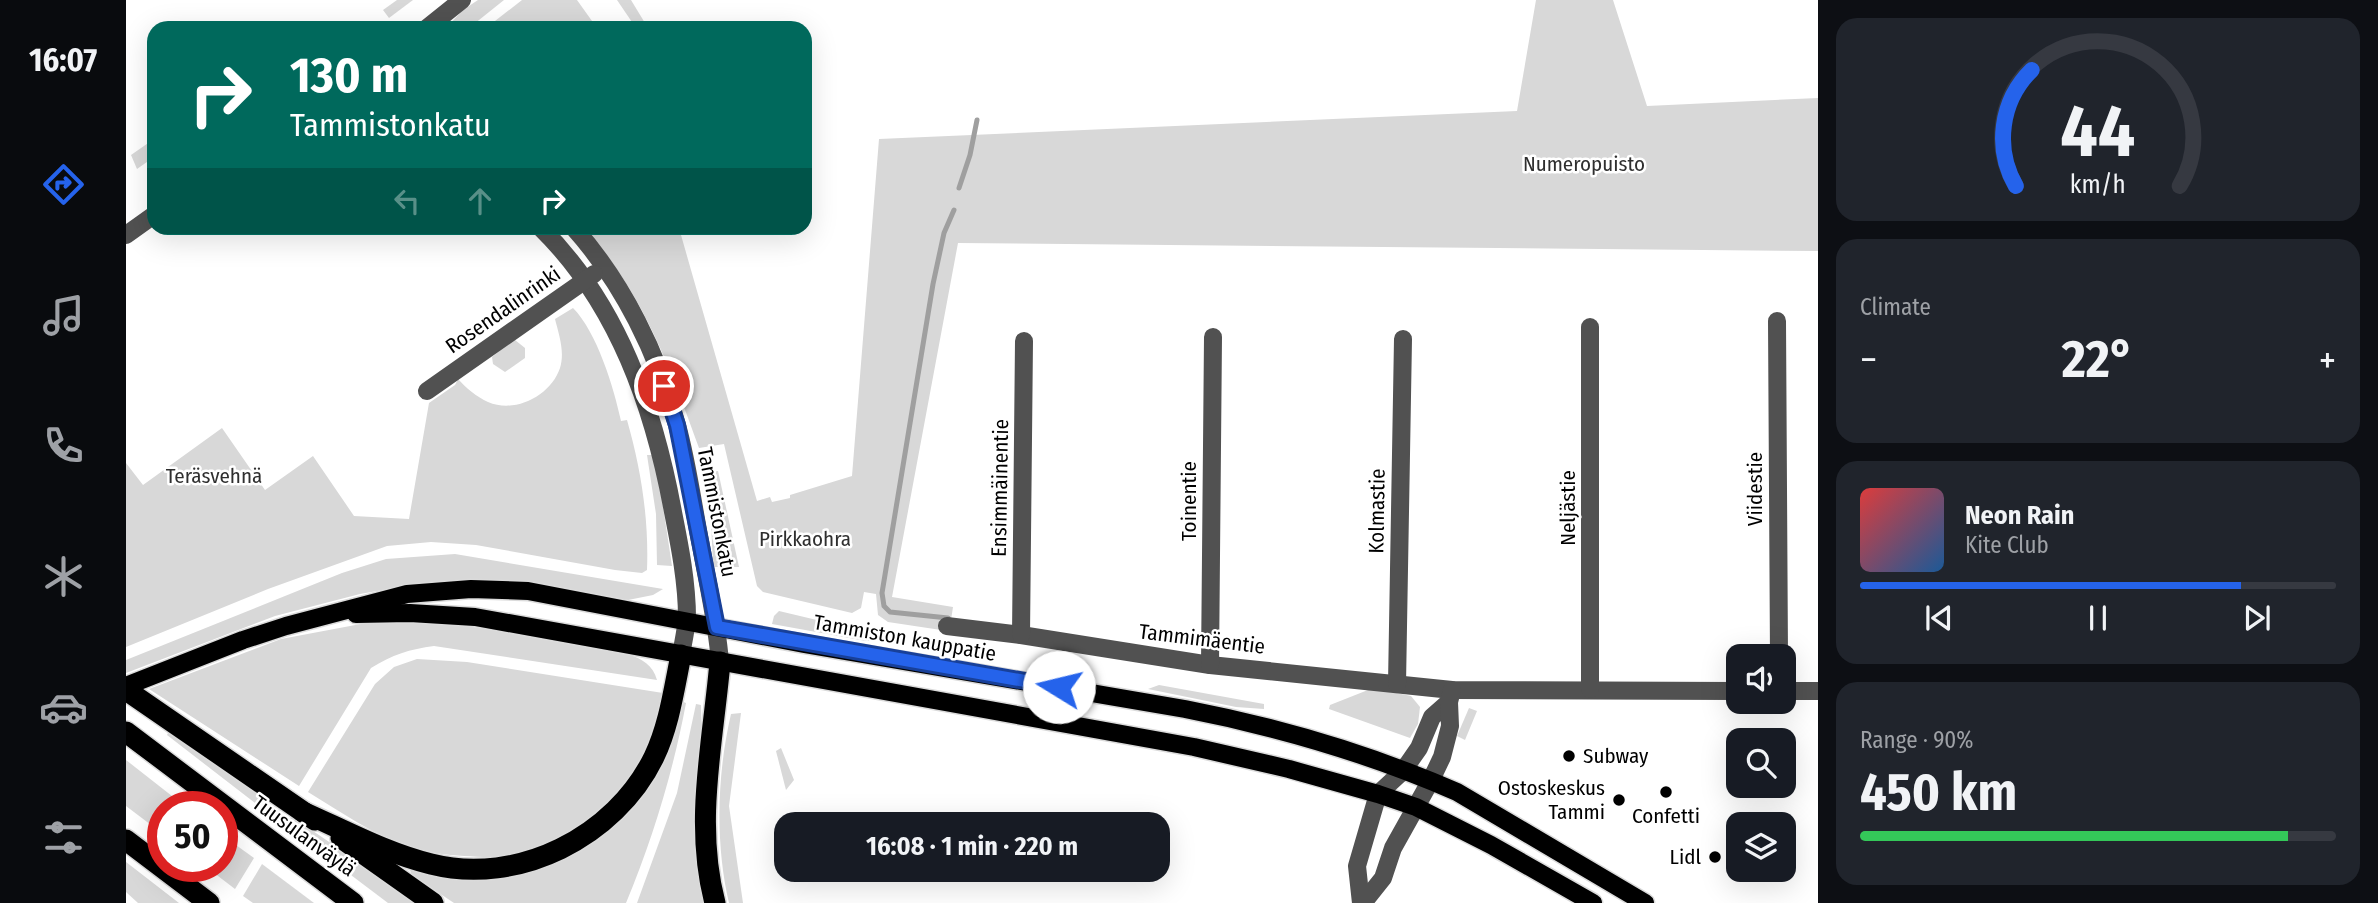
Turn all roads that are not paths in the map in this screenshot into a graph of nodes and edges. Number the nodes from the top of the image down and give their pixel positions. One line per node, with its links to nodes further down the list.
1 (463, 0): 2 (street)
2 (436, 21)
3 (147, 220): 4 (street)
4 (126, 235)
5 (547, 235): 8 (street, Tammistonkatu)
6 (580, 235): 7 (street, Tammistonkatu)
7 (606, 267): 8 (street, Rosendalinrinki); 18 (street, Tammistonkatu)
8 (585, 280): 14 (street, Rosendalinrinki); 16 (street, Tammistonkatu)
9 (1777, 321): 20 (street, Viidestie)
10 (1590, 327): 26 (street, Neljästie)
11 (1213, 337): 23 (street, Toinentie)
12 (1403, 339): 24 (street, Kolmastie)
13 (1024, 341): 19 (street, Ensimmäinentie)
14 (427, 391)
15 (328, 615): 16 (main road, Tammiston kauppatie); 21 (main road, Tammiston kauppatie); 25 (main road, Tammiston kauppatie)
16 (687, 621): 18 (main road, Tammiston kauppatie); 21 (street, Tammistonkatu)
17 (947, 626): 19 (street, Tammimäentie)
18 (717, 627): 22 (street, Tammistonkatu); 32 (main road, Tammiston kauppatie)
19 (1021, 635): 23 (street, Tammimäentie)
20 (1779, 644)
21 (681, 655): 22 (main road, Tammiston kauppatie); 36 (highway)
22 (720, 662): 34 (main road, Tammiston kauppatie); 41 (highway)
23 (1210, 665): 24 (street, Tammimäentie)
24 (1397, 684): 30 (street, Tammimäentie)
25 (126, 688): 36 (highway)
26 (1590, 689): 27 (street, Tammimäentie); 30 (street, Tammimäentie)
27 (1726, 691)
28 (1796, 691): 29 (street)
29 (1818, 691)
30 (1451, 696): 32 (street); 33 (street)
31 (129, 735): 39 (highway, Tuusulanväylä)
32 (1403, 771): 33 (main road, Tammiston kauppatie); 34 (street)
33 (1432, 780): 35 (street); 44 (main road, Tammiston kauppatie)
34 (1378, 794): 35 (main road, Tammiston kauppatie); 42 (street)
35 (1416, 807): 42 (street); 43 (main road, Tammiston kauppatie)
36 (303, 811): 40 (highway)
37 (126, 840): 38 (highway)
38 (209, 903)
39 (353, 903)
40 (433, 903)
41 (715, 903)
42 (1362, 903)
43 (1593, 903)
44 (1645, 903)

